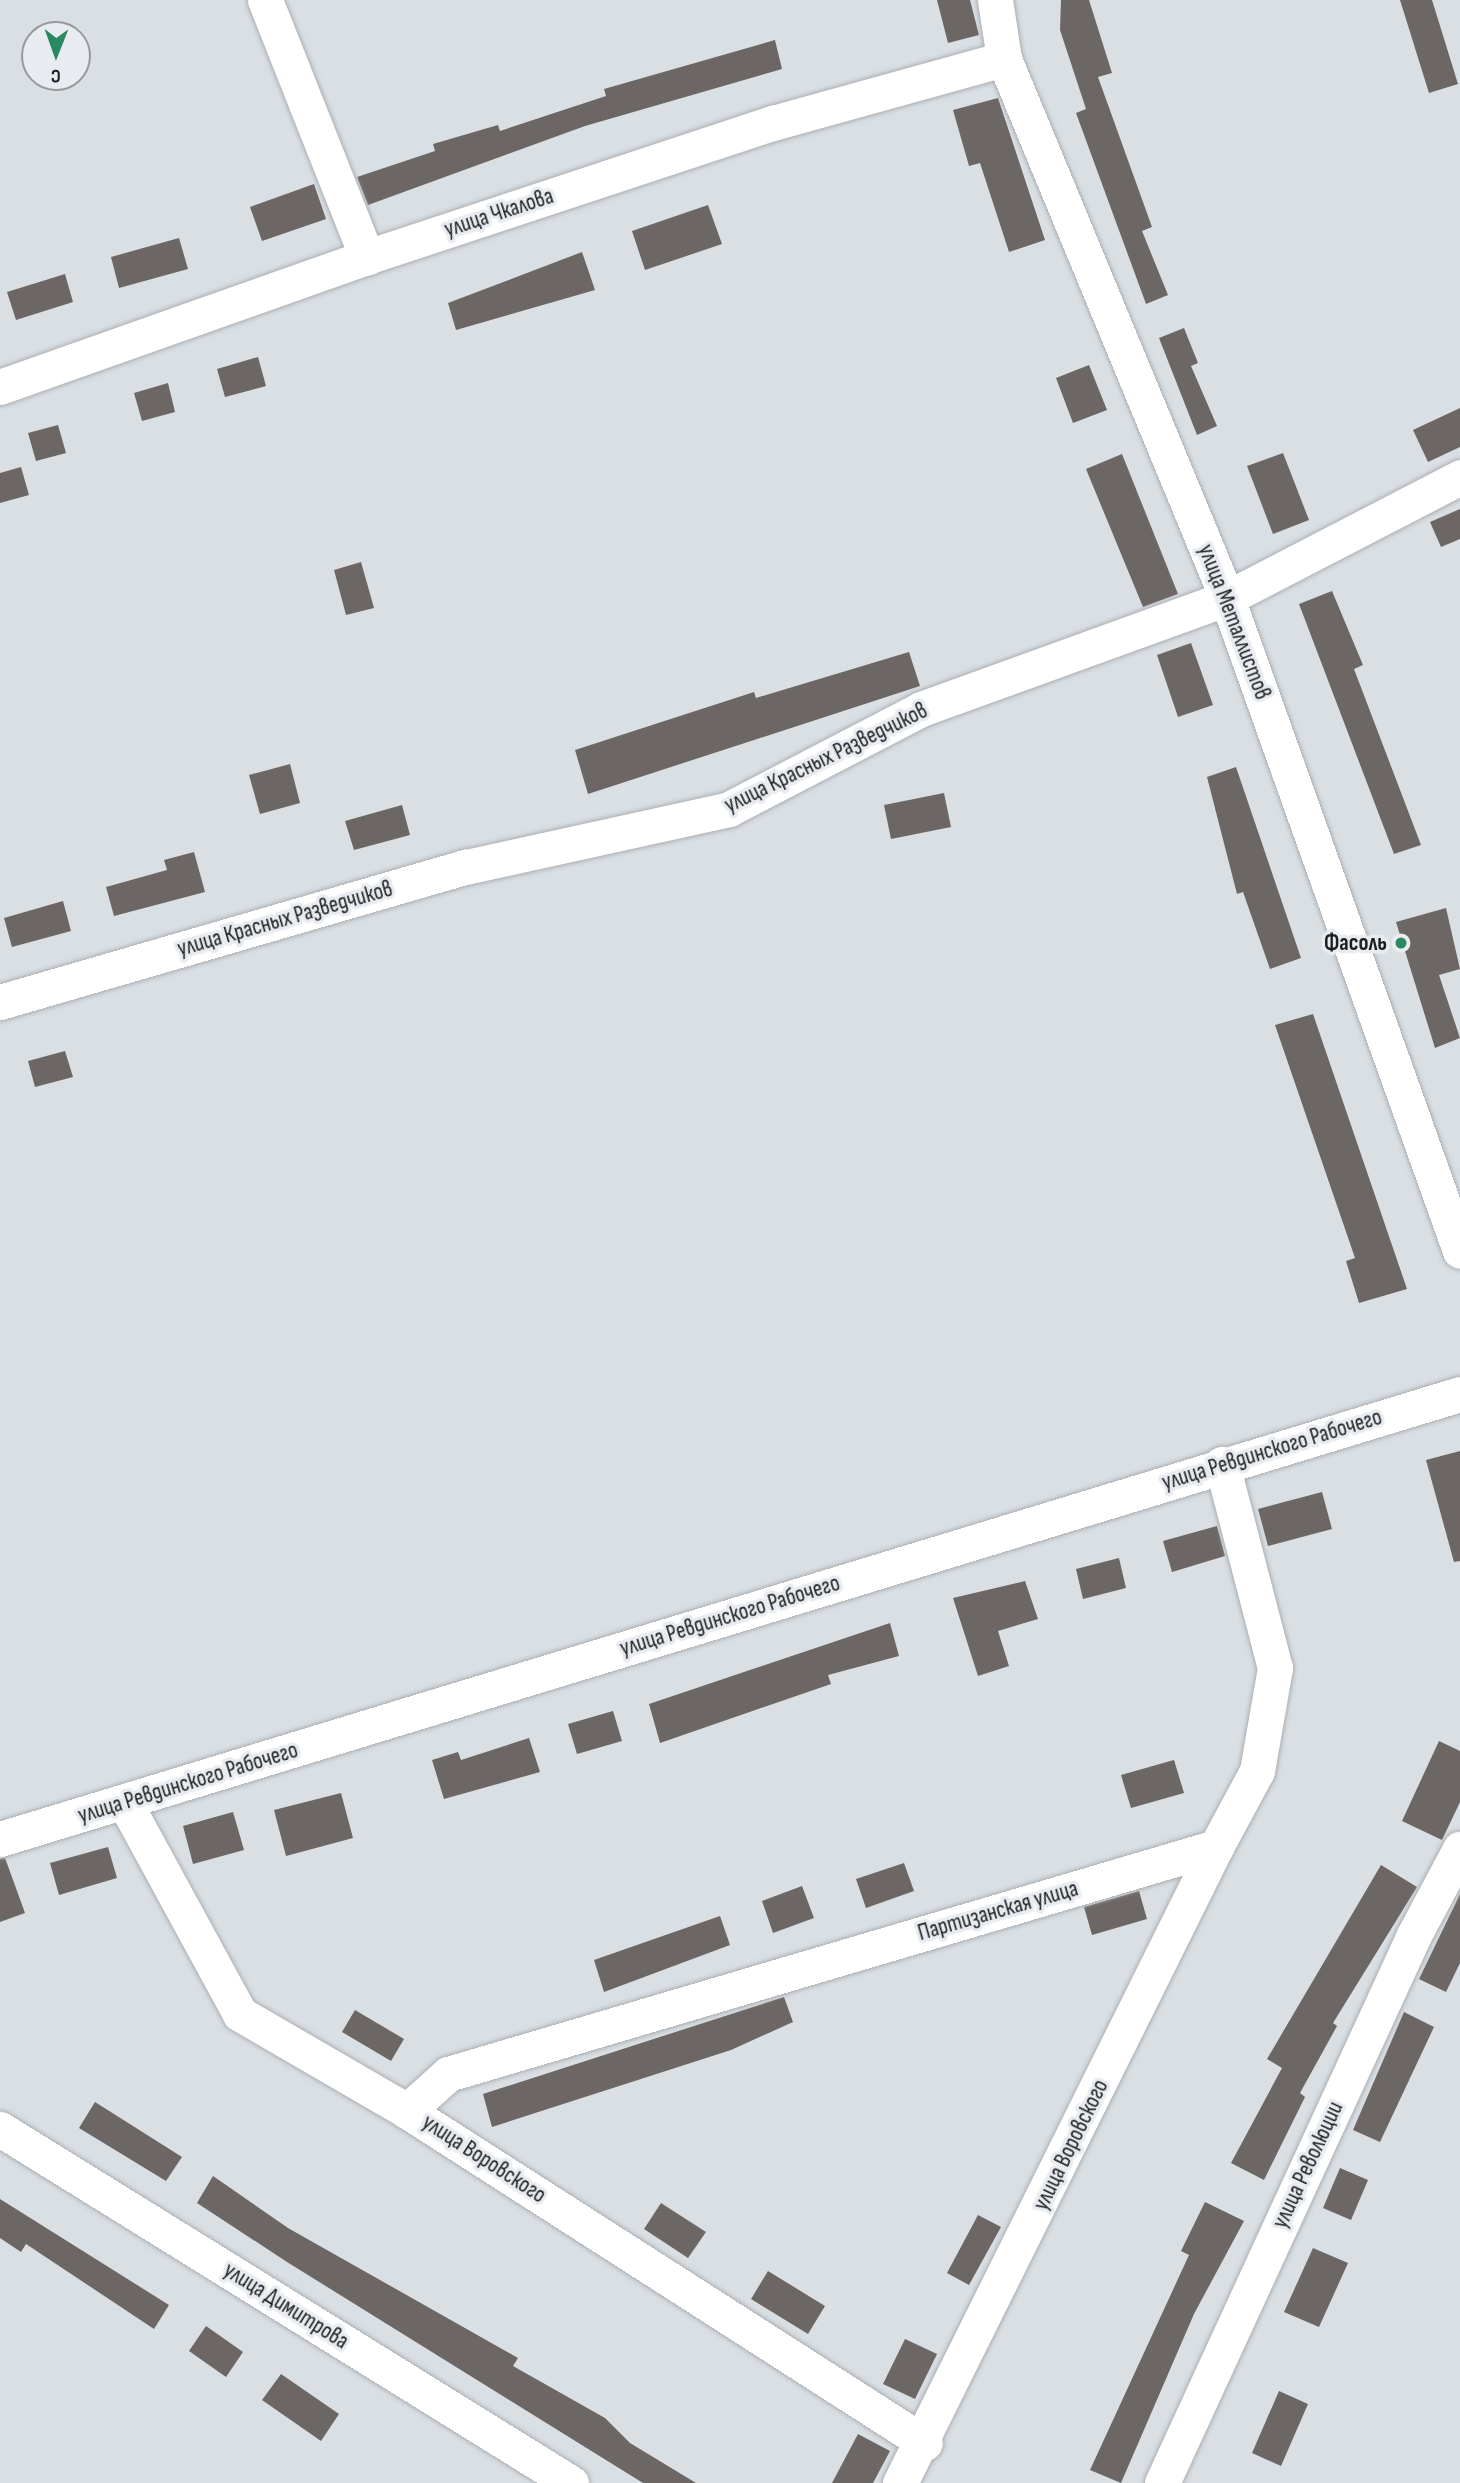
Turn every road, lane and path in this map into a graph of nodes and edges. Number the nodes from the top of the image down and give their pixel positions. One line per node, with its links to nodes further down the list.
1 (265, 0): 4 (street)
2 (995, 0): 3 (street, улица Металлистов)
3 (1004, 59): 4 (street, улица Чкалова); 7 (street, улица Металлистов)
4 (367, 257): 5 (street, улица Чкалова)
5 (0, 387)
6 (1460, 477): 7 (street, улица Красных Разведчиков)
7 (1227, 598): 8 (street, улица Красных Разведчиков); 9 (street, улица Металлистов)
8 (0, 1002)
9 (1460, 1251)
10 (1460, 1394): 11 (street, улица Ревдинского Рабочего)
11 (1222, 1465): 12 (street, улица Ревдинского Рабочего); 14 (street)
12 (125, 1803): 13 (street, улица Ревдинского Рабочего); 16 (street, улица Воровского)
13 (0, 1839)
14 (1216, 1847): 16 (street, Партизанская улица); 18 (street, улица Воровского)
15 (1460, 1849): 21 (street, улица Революции)
16 (407, 2110): 18 (street, улица Воровского)
17 (0, 2129): 19 (street, улица Димитрова)
18 (925, 2443): 20 (street, улица Воровского)
19 (571, 2483)
20 (900, 2483)
21 (1162, 2483)

